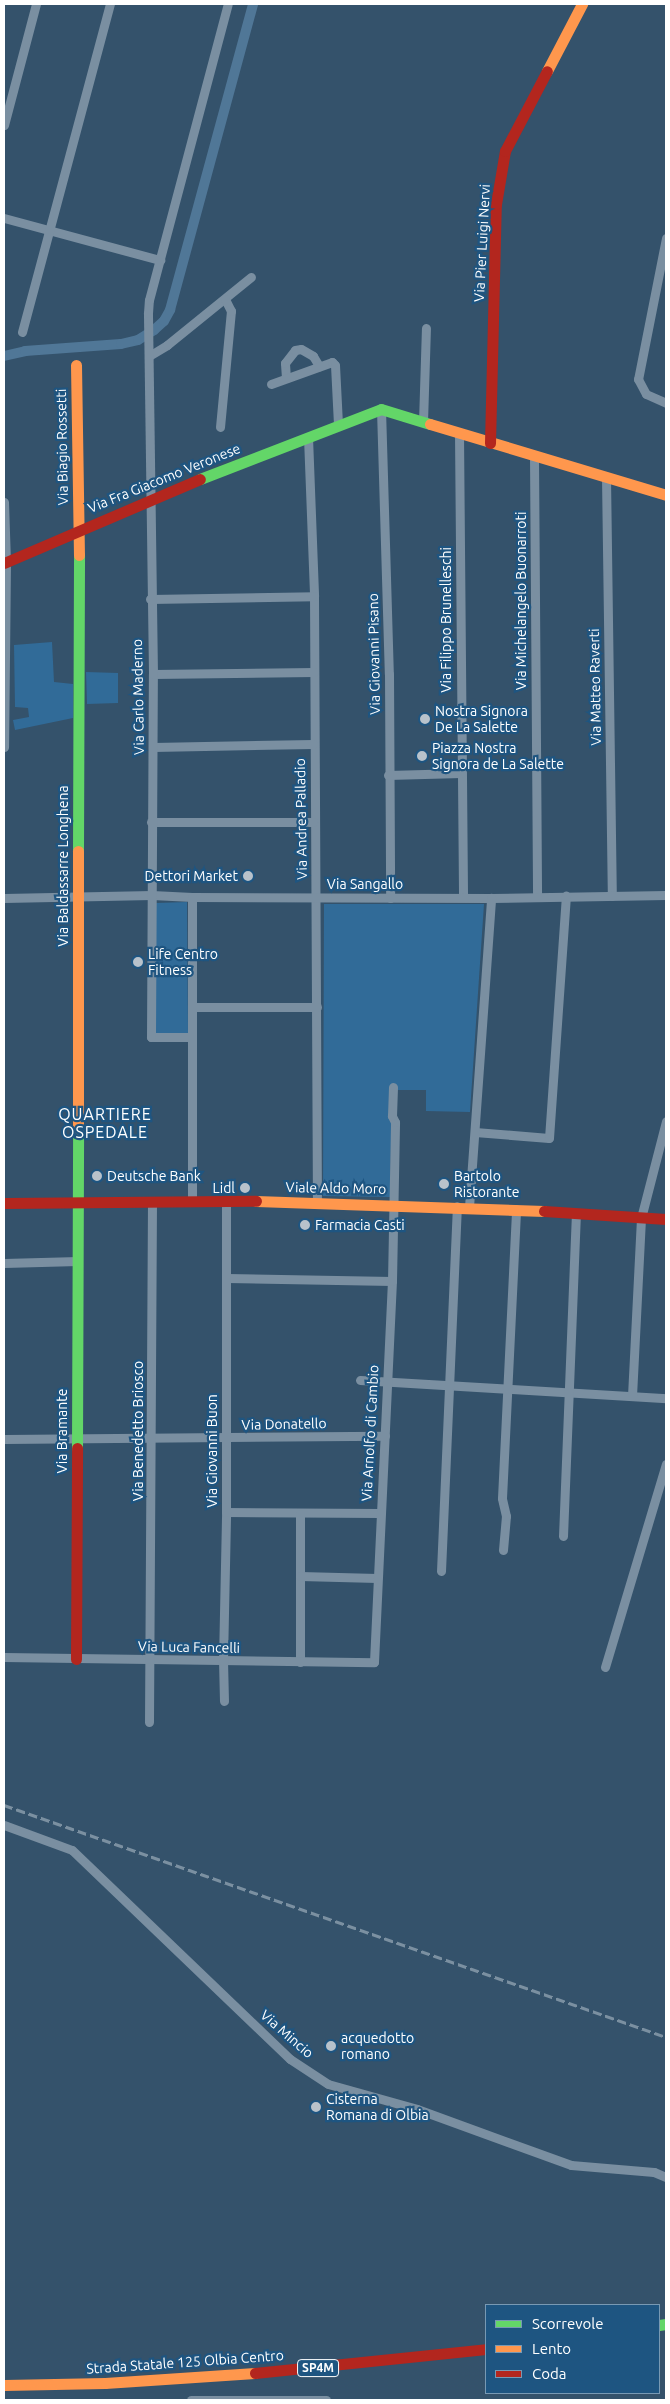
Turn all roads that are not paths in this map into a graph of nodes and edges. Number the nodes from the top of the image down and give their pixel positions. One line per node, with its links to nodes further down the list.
1 (36, 4): 5 (street)
2 (110, 4): 7 (street)
3 (228, 4): 9 (street, Via Carlo Maderno)
4 (582, 4): 26 (street, Via Pier Luigi Nervi)
5 (4, 125)
6 (4, 218): 7 (street)
7 (50, 230): 9 (street); 13 (street)
8 (666, 238): 19 (street)
9 (160, 260): 14 (street, Via Carlo Maderno)
10 (250, 277): 11 (street)
11 (225, 299): 14 (street); 23 (street)
12 (426, 328): 21 (street)
13 (22, 332)
14 (149, 352): 30 (street, Via Carlo Maderno)
15 (76, 365): 32 (street, Via Biagio Rossetti)
16 (319, 366): 17 (street); 17 (street); 22 (street)
17 (286, 378): 18 (street)
18 (271, 384)
19 (666, 402)
20 (381, 409): 21 (street); 22 (street, Via Fra Giacomo Veronese); 43 (street, Via Giovanni Pisano)
21 (423, 422): 24 (street)
22 (338, 424): 25 (street, Via Fra Giacomo Veronese)
23 (220, 427)
24 (459, 432): 26 (street); 42 (street, Via Filippo Brunelleschi)
25 (308, 436): 30 (street, Via Fra Giacomo Veronese); 34 (street, Via Andrea Palladio)
26 (490, 442): 27 (street)
27 (534, 456): 28 (street); 48 (street, Via Michelangelo Buonarroti)
28 (606, 477): 29 (street); 50 (street, Via Matteo Raverti)
29 (666, 495)
30 (149, 499): 32 (street, Via Fra Giacomo Veronese); 35 (street, Via Carlo Maderno)
31 (4, 502): 33 (street)
32 (79, 529): 33 (street, Via Fra Giacomo Veronese); 53 (street, Via Baldassarre Longhena)
33 (5, 563): 37 (street)
34 (314, 596): 35 (street); 36 (street, Via Andrea Palladio)
35 (150, 599): 38 (street, Via Carlo Maderno)
36 (314, 672): 38 (street); 39 (street, Via Andrea Palladio)
37 (5, 673): 41 (street)
38 (152, 674): 40 (street, Via Carlo Maderno)
39 (313, 744): 40 (street); 45 (street, Via Andrea Palladio)
40 (153, 747): 44 (street, Via Carlo Maderno)
41 (4, 748)
42 (461, 773): 43 (street); 51 (street, Via Filippo Brunelleschi)
43 (388, 775): 56 (street, Via Giovanni Pisano)
44 (151, 822): 45 (street); 46 (street, Via Carlo Maderno)
45 (313, 822): 55 (street, Via Andrea Palladio)
46 (152, 895): 53 (street, Via Sangallo); 54 (street, Via Sangallo); 60 (street, Via Carlo Maderno)
47 (666, 895): 50 (street, Via Sangallo)
48 (537, 896): 49 (street, Via Sangallo); 57 (street, Via Sangallo)
49 (566, 896): 50 (street, Via Sangallo); 63 (street)
50 (612, 896)
51 (463, 897): 56 (street, Via Sangallo); 57 (street, Via Sangallo)
52 (4, 898): 53 (street, Via Sangallo)
53 (78, 898): 69 (street, Via Baldassarre Longhena)
54 (192, 898): 55 (street, Via Sangallo); 58 (street)
55 (316, 898): 56 (street, Via Sangallo); 59 (street, Via Andrea Palladio)
56 (390, 898)
57 (491, 898): 63 (street)
58 (193, 1007): 59 (street); 60 (street)
59 (317, 1008): 67 (street, Via Andrea Palladio)
60 (192, 1037): 64 (street)
61 (393, 1087): 70 (street, Via Arnolfo di Cambio)
62 (666, 1121): 75 (street)
63 (475, 1132): 72 (street)
64 (192, 1200): 65 (street, Viale Aldo Moro); 66 (street, Viale Aldo Moro)
65 (152, 1201): 69 (street, Viale Aldo Moro); 90 (street, Via Benedetto Briosco)
66 (226, 1201): 67 (street, Viale Aldo Moro); 79 (street, Via Giovanni Buon)
67 (317, 1202): 70 (street, Viale Aldo Moro)
68 (4, 1203): 69 (street, Viale Aldo Moro)
69 (79, 1203): 77 (street, Via Bramante)
70 (394, 1204): 71 (street, Viale Aldo Moro); 80 (street, Via Arnolfo di Cambio)
71 (457, 1206): 72 (street, Viale Aldo Moro); 83 (street)
72 (470, 1207): 73 (street, Viale Aldo Moro)
73 (516, 1209): 74 (street, Viale Aldo Moro); 84 (street)
74 (576, 1213): 75 (street, Viale Aldo Moro); 85 (street)
75 (641, 1218): 76 (street, Viale Aldo Moro); 86 (street)
76 (666, 1219)
77 (78, 1261): 78 (street); 89 (street, Via Bramante)
78 (4, 1263)
79 (227, 1278): 80 (street); 92 (street, Via Giovanni Buon)
80 (392, 1281): 82 (street, Via Arnolfo di Cambio)
81 (360, 1380): 82 (street)
82 (387, 1382): 83 (street); 88 (street, Via Arnolfo di Cambio)
83 (449, 1386): 84 (street); 99 (street)
84 (508, 1389): 85 (street); 98 (street)
85 (568, 1392): 86 (street); 97 (street)
86 (632, 1396): 87 (street)
87 (666, 1398)
88 (385, 1436): 92 (street, Via Donatello); 95 (street, Via Arnolfo di Cambio)
89 (77, 1438): 90 (street, Via Donatello); 91 (street, Via Donatello); 103 (street, Via Bramante)
90 (152, 1438): 92 (street, Via Donatello); 104 (street, Via Benedetto Briosco)
91 (4, 1439)
92 (225, 1439): 94 (street, Via Giovanni Buon)
93 (666, 1464): 108 (street)
94 (226, 1512): 96 (street); 105 (street, Via Giovanni Buon)
95 (380, 1513): 96 (street); 101 (street, Via Arnolfo di Cambio)
96 (300, 1514): 100 (street)
97 (563, 1536)
98 (503, 1550)
99 (441, 1570)
100 (300, 1576): 101 (street); 106 (street)
101 (377, 1578): 107 (street, Via Arnolfo di Cambio)
102 (4, 1657): 103 (street, Via Luca Fancelli)
103 (76, 1659): 104 (street, Via Luca Fancelli)
104 (149, 1660): 105 (street, Via Luca Fancelli); 110 (street, Via Benedetto Briosco)
105 (223, 1661): 106 (street, Via Luca Fancelli); 109 (street, Via Giovanni Buon)
106 (300, 1662): 107 (street, Via Luca Fancelli)
107 (374, 1662)
108 (605, 1667)
109 (224, 1701)
110 (149, 1722)
111 (4, 1825): 112 (street, Via Mincio)
112 (666, 2177)
113 (485, 2349): 114 (street, Strada Statale 125 Olbia Centro / SP4M)
114 (4, 2385)
115 (191, 2400): 116 (street)
116 (326, 2400)

